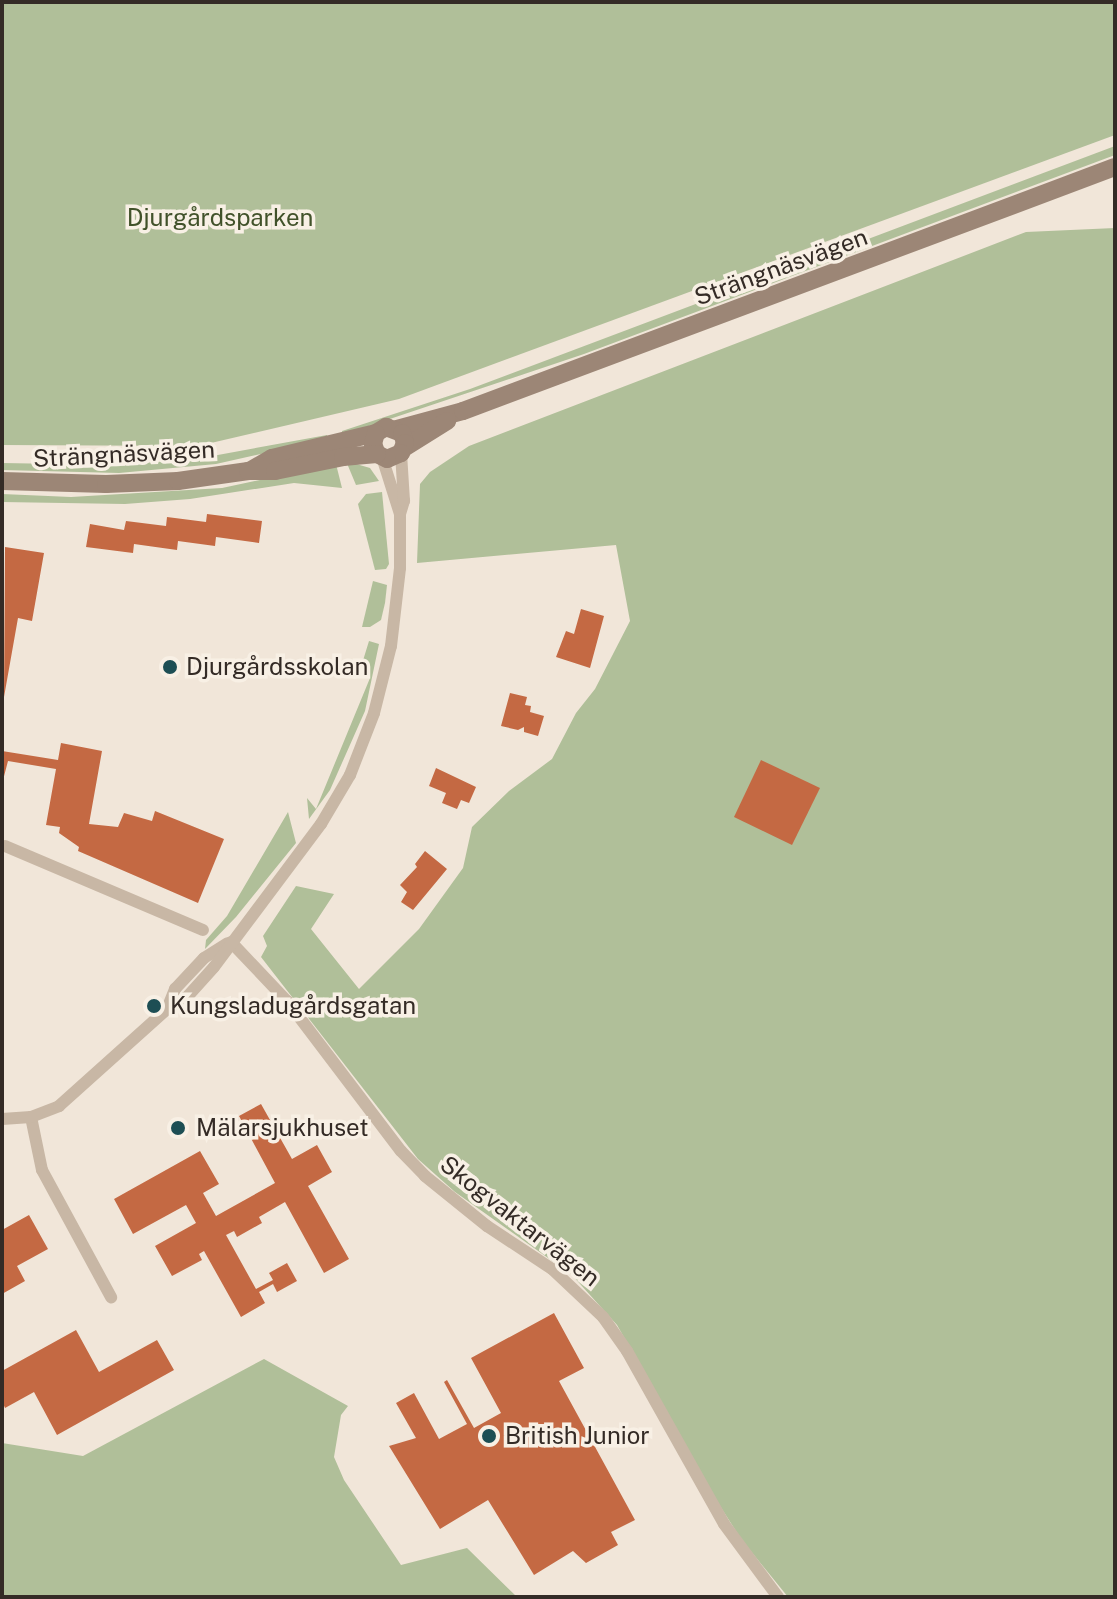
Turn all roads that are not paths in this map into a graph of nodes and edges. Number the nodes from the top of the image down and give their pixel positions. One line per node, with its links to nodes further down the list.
1 (1115, 167): 2 (main road, Strängnäsvägen)
2 (463, 411): 3 (main road, Strängnäsvägen); 5 (main road, Strängnäsvägen)
3 (397, 429): 4 (main road); 5 (main road)
4 (376, 433): 6 (main road); 7 (main road, Strängnäsvägen)
5 (402, 451): 6 (main road); 9 (street)
6 (380, 456): 7 (main road, Strängnäsvägen); 9 (street)
7 (248, 471): 8 (main road, Strängnäsvägen)
8 (2, 481)
9 (400, 514): 12 (street)
10 (5, 846): 11 (street)
11 (203, 930)
12 (231, 942): 13 (street); 16 (street, Skogvaktarvägen)
13 (31, 1117): 14 (street); 15 (street)
14 (2, 1119)
15 (111, 1297)
16 (778, 1597)

